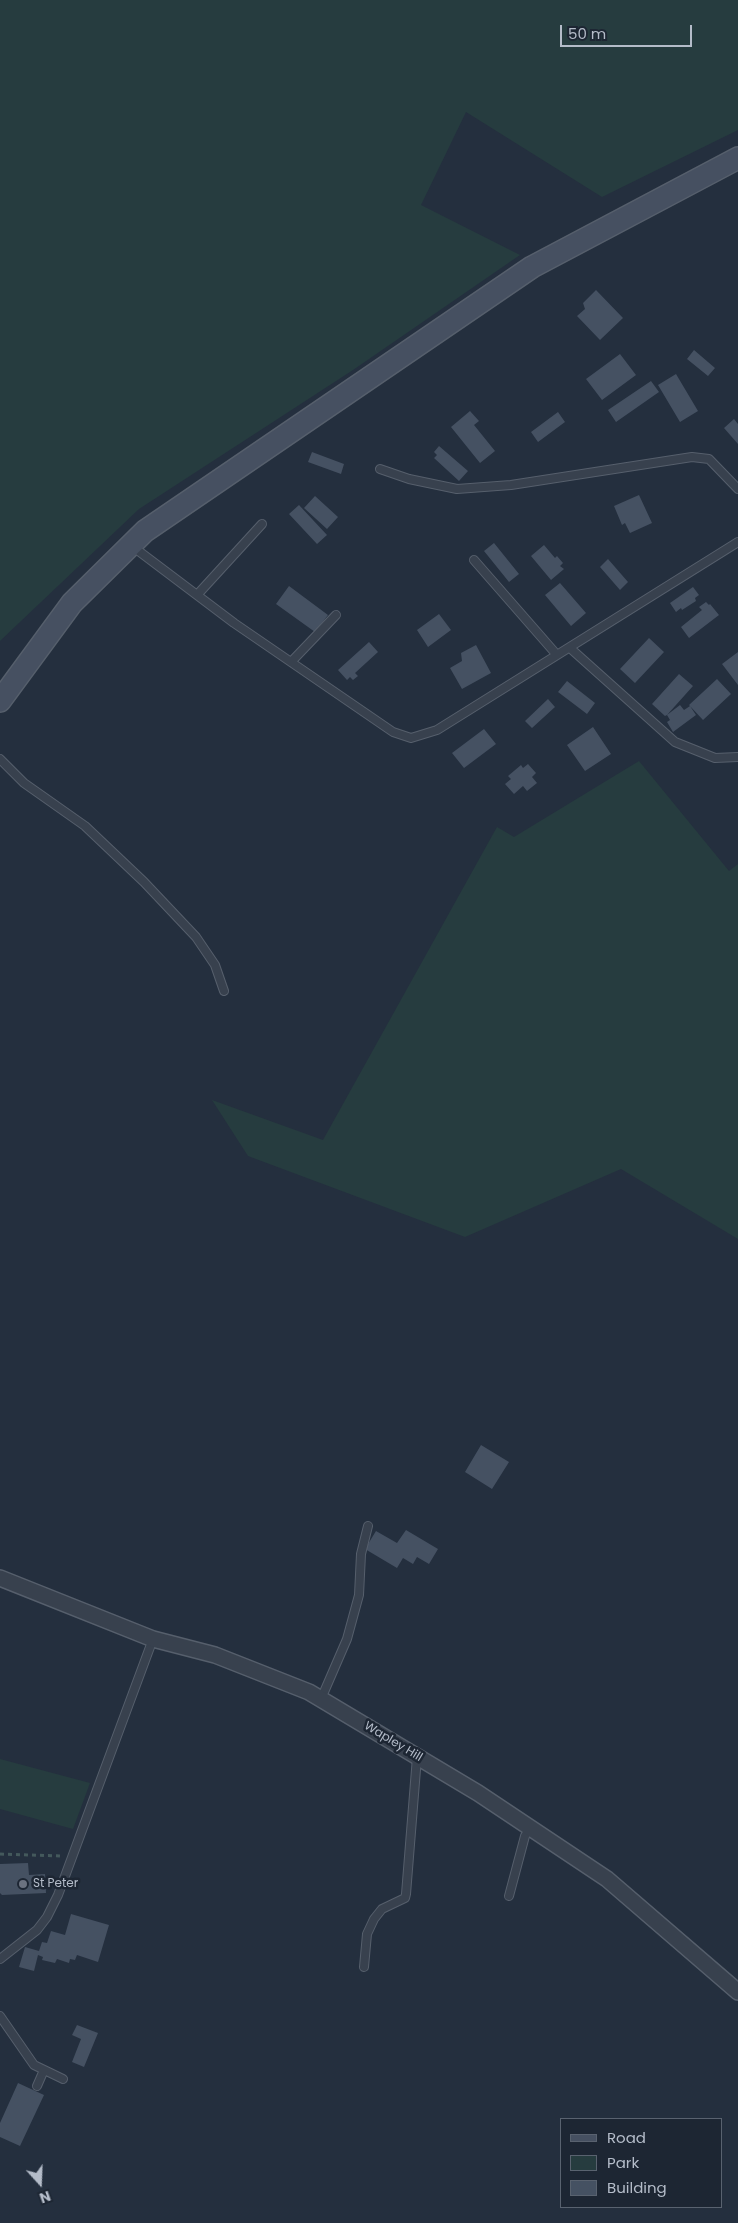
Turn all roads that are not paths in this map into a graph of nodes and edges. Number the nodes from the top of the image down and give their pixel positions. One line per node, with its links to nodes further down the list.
1 (738, 158): 6 (main road)
2 (380, 469): 3 (lane)
3 (738, 489)
4 (262, 524): 8 (lane)
5 (738, 542): 10 (lane)
6 (131, 545): 8 (lane); 13 (main road)
7 (474, 560): 11 (lane)
8 (197, 595): 12 (lane)
9 (336, 615): 12 (lane)
10 (570, 648): 11 (lane); 14 (lane)
11 (557, 655): 12 (lane)
12 (291, 662)
13 (0, 701)
14 (738, 757)
15 (0, 759): 16 (lane)
16 (224, 991)
17 (368, 1526): 20 (lane)
18 (0, 1578): 19 (street, Wapley Hill)
19 (153, 1639): 20 (street, Wapley Hill); 24 (lane)
20 (321, 1700): 21 (street, Wapley Hill)
21 (418, 1757): 22 (street, Wapley Hill); 25 (lane)
22 (530, 1828): 23 (lane); 26 (street, Wapley Hill)
23 (509, 1896)
24 (0, 1959)
25 (364, 1967)
26 (738, 1992)
27 (0, 2016): 28 (lane)
28 (44, 2070): 29 (lane); 30 (lane)
29 (63, 2079)
30 (37, 2086)

